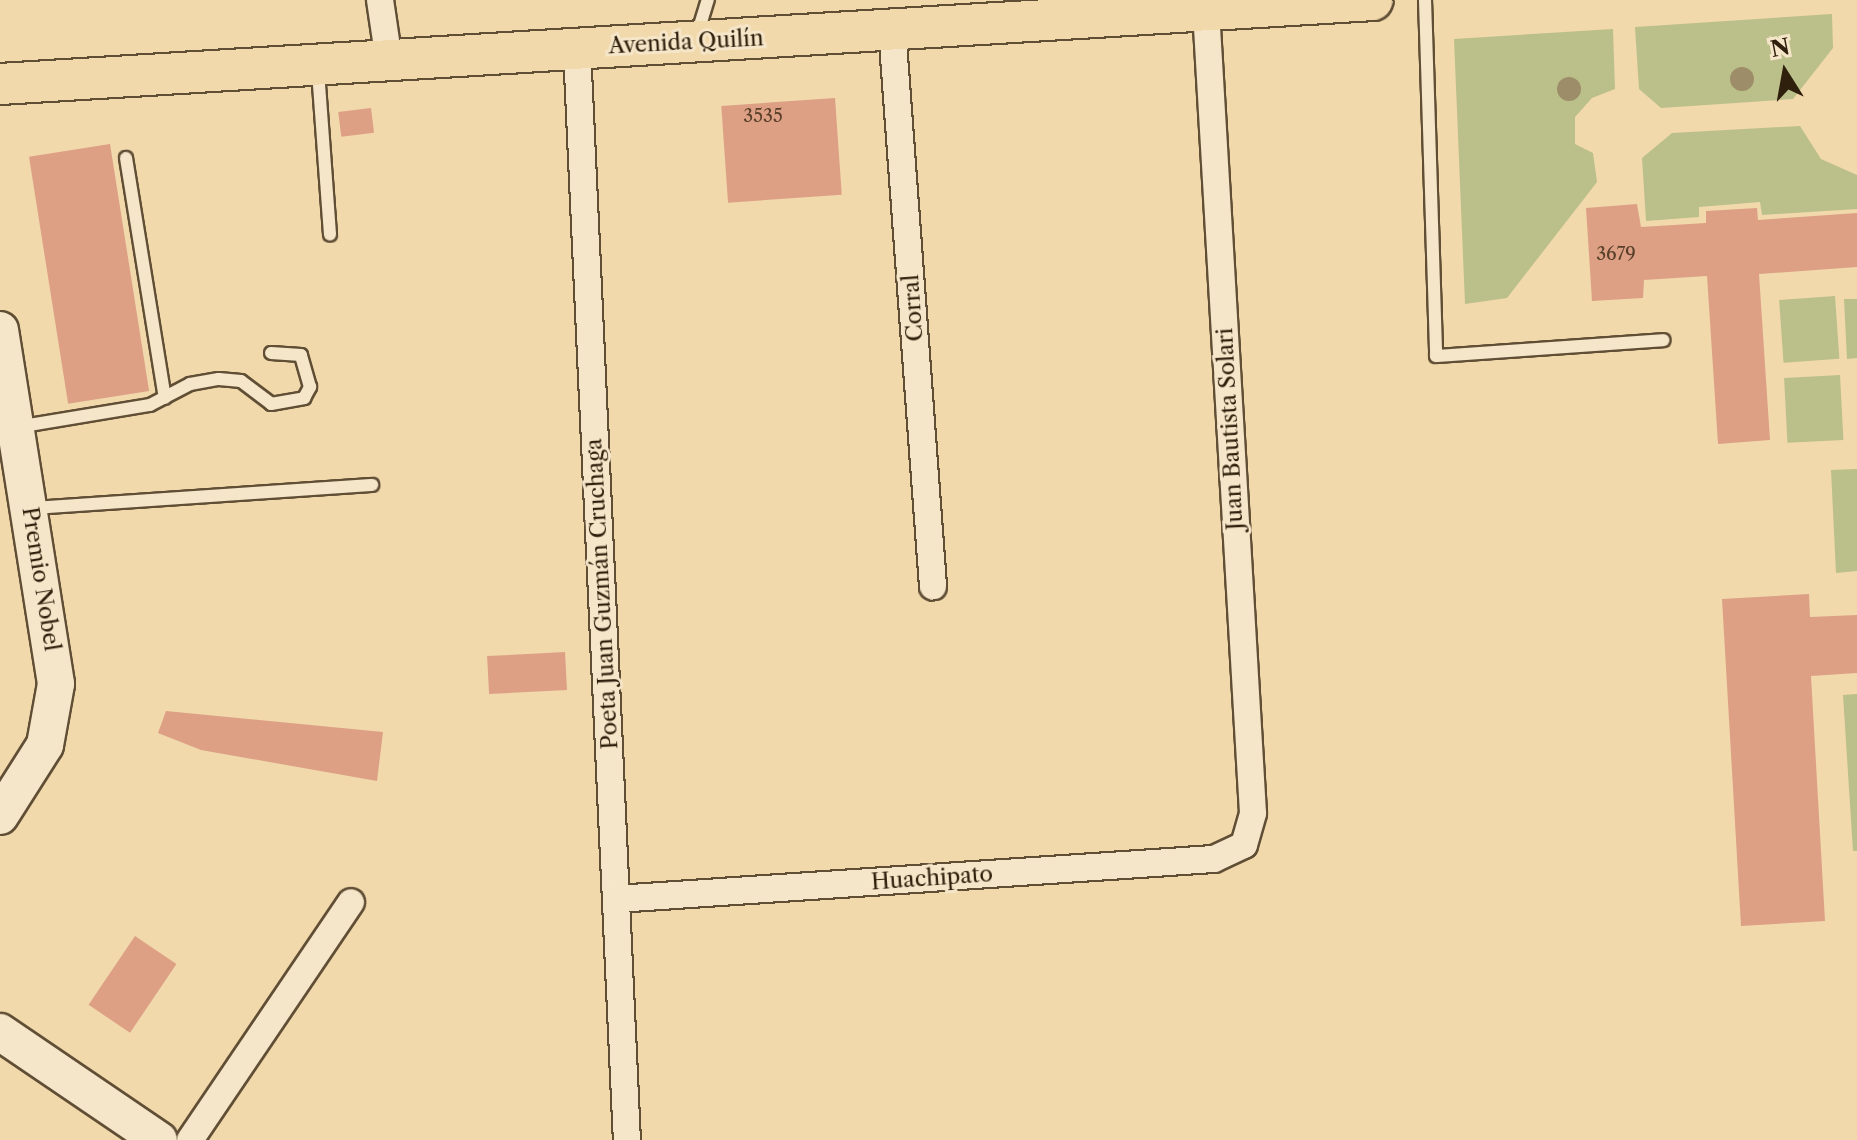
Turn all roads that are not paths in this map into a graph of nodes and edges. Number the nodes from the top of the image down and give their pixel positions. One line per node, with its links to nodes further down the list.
1 (380, 0): 10 (street)
2 (708, 0): 8 (lane)
3 (1372, 0): 6 (main road, Avenida Quilín)
4 (1425, 0): 16 (lane)
5 (1152, 7): 6 (main road, Avenida Quilín); 7 (main road, Avenida Quilín)
6 (1206, 10): 24 (street, Juan Bautista Solari)
7 (892, 29): 8 (main road, Avenida Quilín); 22 (street, Corral)
8 (695, 42): 9 (main road, Avenida Quilín)
9 (577, 49): 10 (main road, Avenida Quilín); 25 (street, Poeta Juan Guzmán Cruchaga)
10 (389, 61): 11 (main road, Avenida Quilín)
11 (318, 65): 12 (main road, Avenida Quilín); 14 (lane)
12 (0, 84)
13 (126, 158): 18 (lane)
14 (330, 235)
15 (0, 330): 19 (street, Premio Nobel)
16 (1663, 340)
17 (271, 353): 18 (lane)
18 (165, 398): 19 (lane)
19 (16, 427): 21 (street, Premio Nobel)
20 (372, 485): 21 (lane)
21 (29, 508): 23 (street, Premio Nobel)
22 (933, 586)
23 (0, 816)
24 (1244, 845): 25 (street, Huachipato)
25 (616, 899): 30 (street, Poeta Juan Guzmán Cruchaga)
26 (351, 902): 29 (street)
27 (0, 1032): 28 (street)
28 (159, 1140)
29 (190, 1140)
30 (627, 1140)

